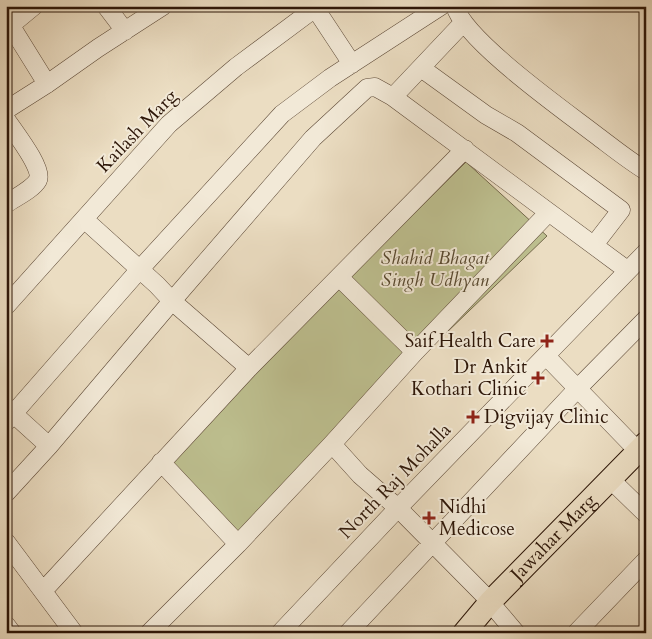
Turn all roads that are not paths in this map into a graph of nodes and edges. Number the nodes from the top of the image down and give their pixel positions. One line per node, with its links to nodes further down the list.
1 (34, 6): 7 (street)
2 (106, 6): 9 (street)
3 (163, 6): 9 (street)
4 (441, 6): 10 (street)
5 (455, 6): 8 (street)
6 (317, 7): 10 (street); 20 (street, Kailash Marg)
7 (9, 22): 12 (street)
8 (463, 23): 11 (street); 17 (street)
9 (125, 30): 12 (street)
10 (352, 64): 23 (street)
11 (421, 68): 13 (street); 21 (street)
12 (47, 84): 14 (street)
13 (393, 97): 16 (street); 26 (street)
14 (6, 110)
15 (6, 119): 18 (street)
16 (465, 150): 19 (street); 25 (street)
17 (646, 171)
18 (6, 204)
19 (548, 213): 21 (street); 29 (street)
20 (84, 218): 23 (street); 27 (street, Kailash Marg)
21 (594, 245): 24 (street)
22 (646, 252): 24 (street, North Raj Mohalla)
23 (140, 270): 26 (street); 33 (street)
24 (627, 270): 30 (street, North Raj Mohalla)
25 (339, 277): 29 (street); 31 (street)
26 (172, 301): 31 (street); 35 (street)
27 (6, 306)
28 (646, 319): 32 (street)
29 (415, 352): 34 (street)
30 (546, 356): 32 (street); 40 (street, North Raj Mohalla)
31 (248, 368): 37 (street)
32 (578, 388): 36 (street); 44 (street)
33 (9, 414): 35 (street)
34 (332, 444): 40 (street); 43 (street)
35 (49, 446): 39 (street)
36 (642, 447): 38 (main road, Jawahar Marg)
37 (161, 462): 43 (street); 46 (street)
38 (611, 480): 41 (street); 47 (main road, Jawahar Marg)
39 (6, 492)
40 (398, 508): 44 (street); 52 (street, North Raj Mohalla)
41 (646, 514)
42 (6, 542): 46 (street)
43 (238, 544): 51 (street)
44 (433, 544): 47 (street); 53 (street)
45 (646, 560): 56 (street)
46 (43, 591): 50 (street)
47 (490, 602): 54 (main road, Jawahar Marg); 55 (street)
48 (6, 624): 49 (street)
49 (12, 633)
50 (74, 633)
51 (149, 633)
52 (280, 633)
53 (348, 633)
54 (464, 633)
55 (516, 633)
56 (576, 633)

